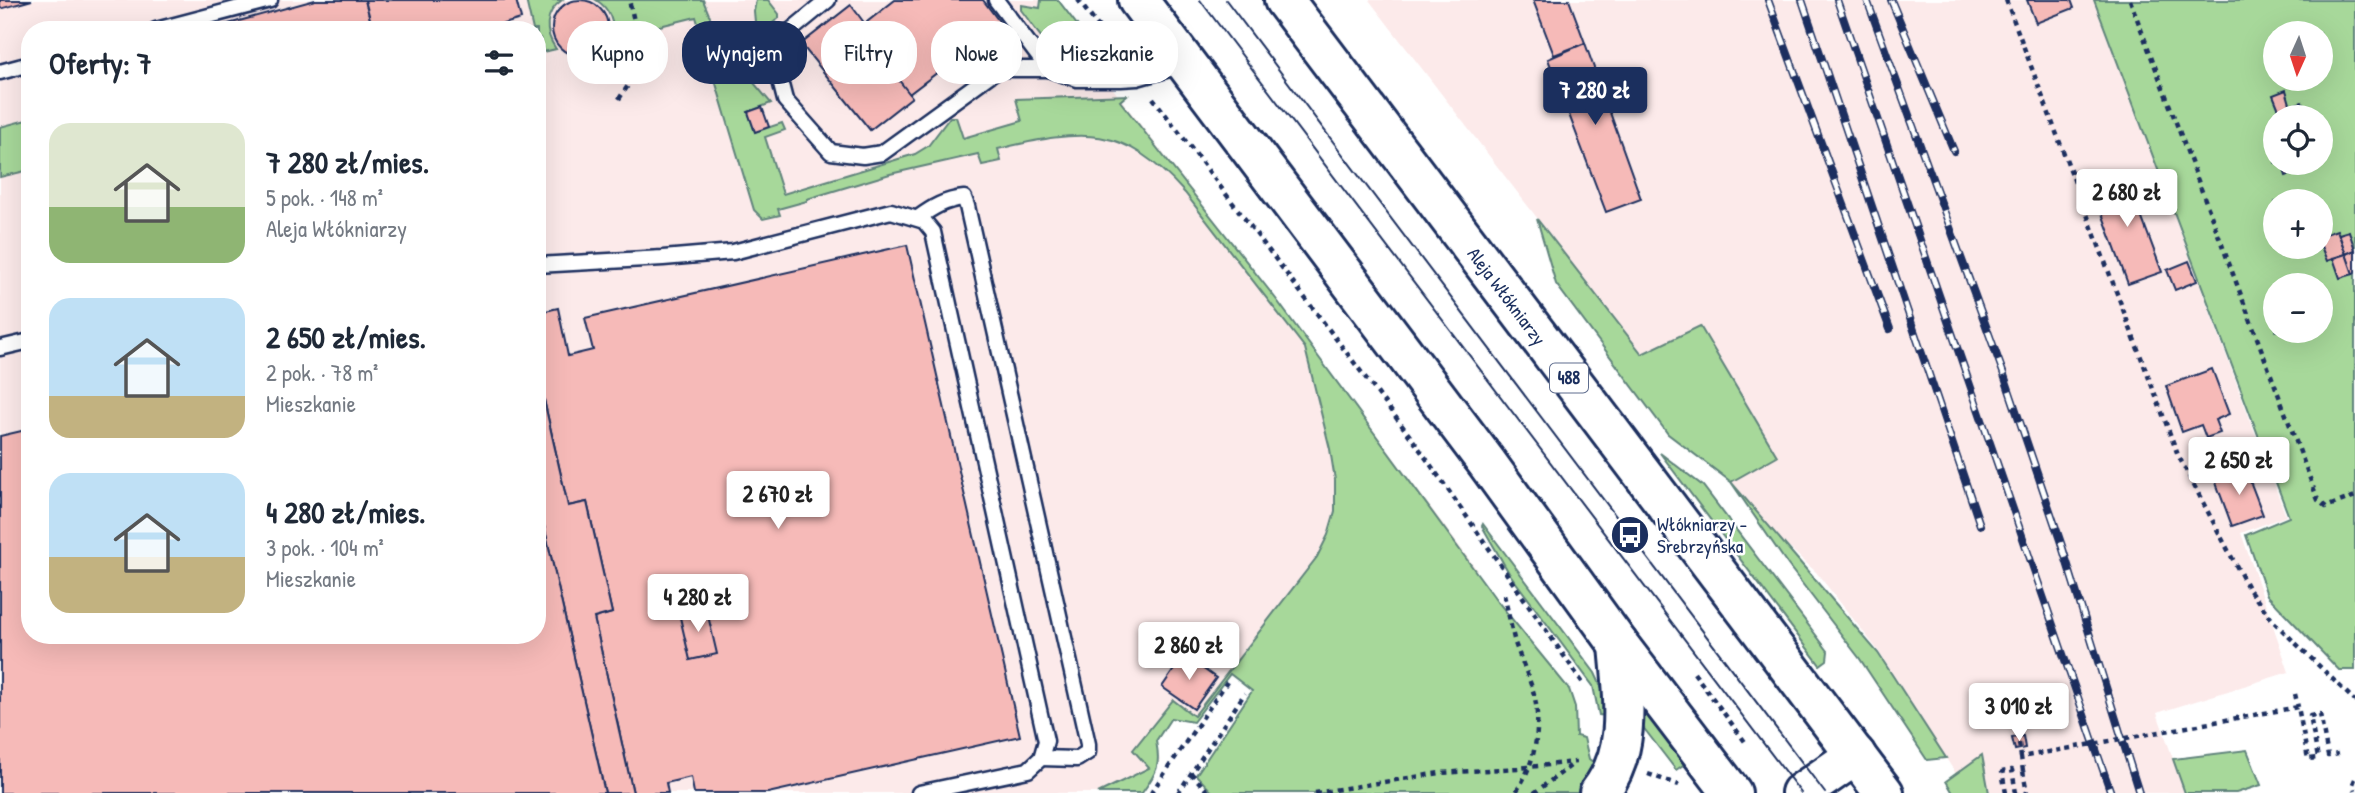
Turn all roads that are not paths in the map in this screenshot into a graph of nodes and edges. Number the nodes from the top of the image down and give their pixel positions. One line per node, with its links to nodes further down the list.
1 (270, 0): 6 (lane)
2 (828, 0): 12 (lane)
3 (996, 0): 7 (lane)
4 (1138, 0): 8 (main road)
5 (1284, 0): 18 (main road, Aleja Włókniarzy / 488)
6 (190, 21)
7 (1036, 53)
8 (1186, 64): 10 (lane); 17 (main road)
9 (21, 66): 11 (lane)
10 (1178, 66)
11 (0, 72)
12 (977, 84)
13 (918, 218): 14 (lane); 19 (lane); 19 (lane)
14 (546, 264)
15 (21, 343): 16 (lane)
16 (0, 348)
17 (1619, 645): 20 (main road); 22 (main road)
18 (1856, 755): 23 (main road); 24 (main road, Aleja Włókniarzy / 488)
19 (1041, 758): 21 (lane)
20 (1607, 779)
21 (919, 793)
22 (1732, 793)
23 (1801, 793)
24 (1884, 793)

